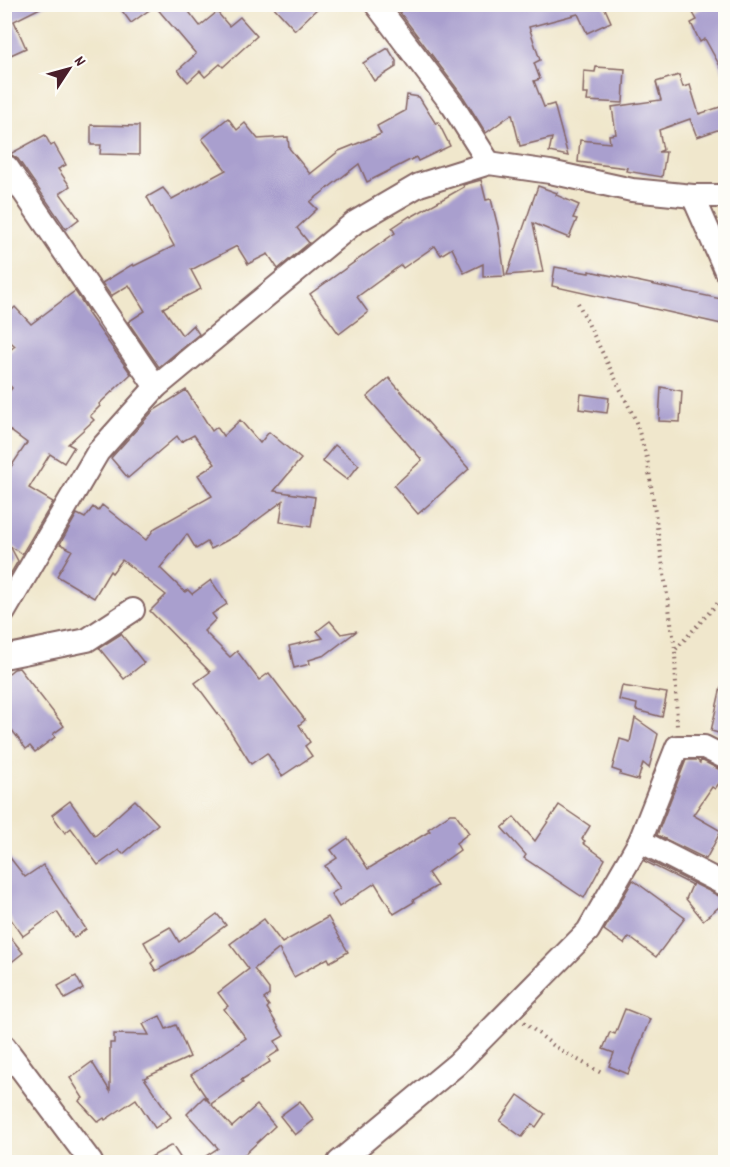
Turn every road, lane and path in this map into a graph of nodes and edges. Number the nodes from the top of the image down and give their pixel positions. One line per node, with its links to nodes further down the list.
1 (376, 4): 2 (street)
2 (489, 163): 4 (street); 8 (street)
3 (4, 168): 8 (street)
4 (693, 196): 5 (street); 6 (street)
5 (726, 196)
6 (726, 271)
7 (578, 303): 12 (path)
8 (156, 387): 11 (street)
9 (726, 594): 12 (path)
10 (133, 610): 13 (street)
11 (4, 612)
12 (675, 649): 14 (path)
13 (4, 657)
14 (677, 747): 15 (street); 16 (street)
15 (726, 758)
16 (640, 841): 17 (street); 18 (street)
17 (724, 884)
18 (510, 1011): 20 (path); 22 (street)
19 (4, 1046): 21 (street)
20 (603, 1074)
21 (91, 1162)
22 (339, 1162)

